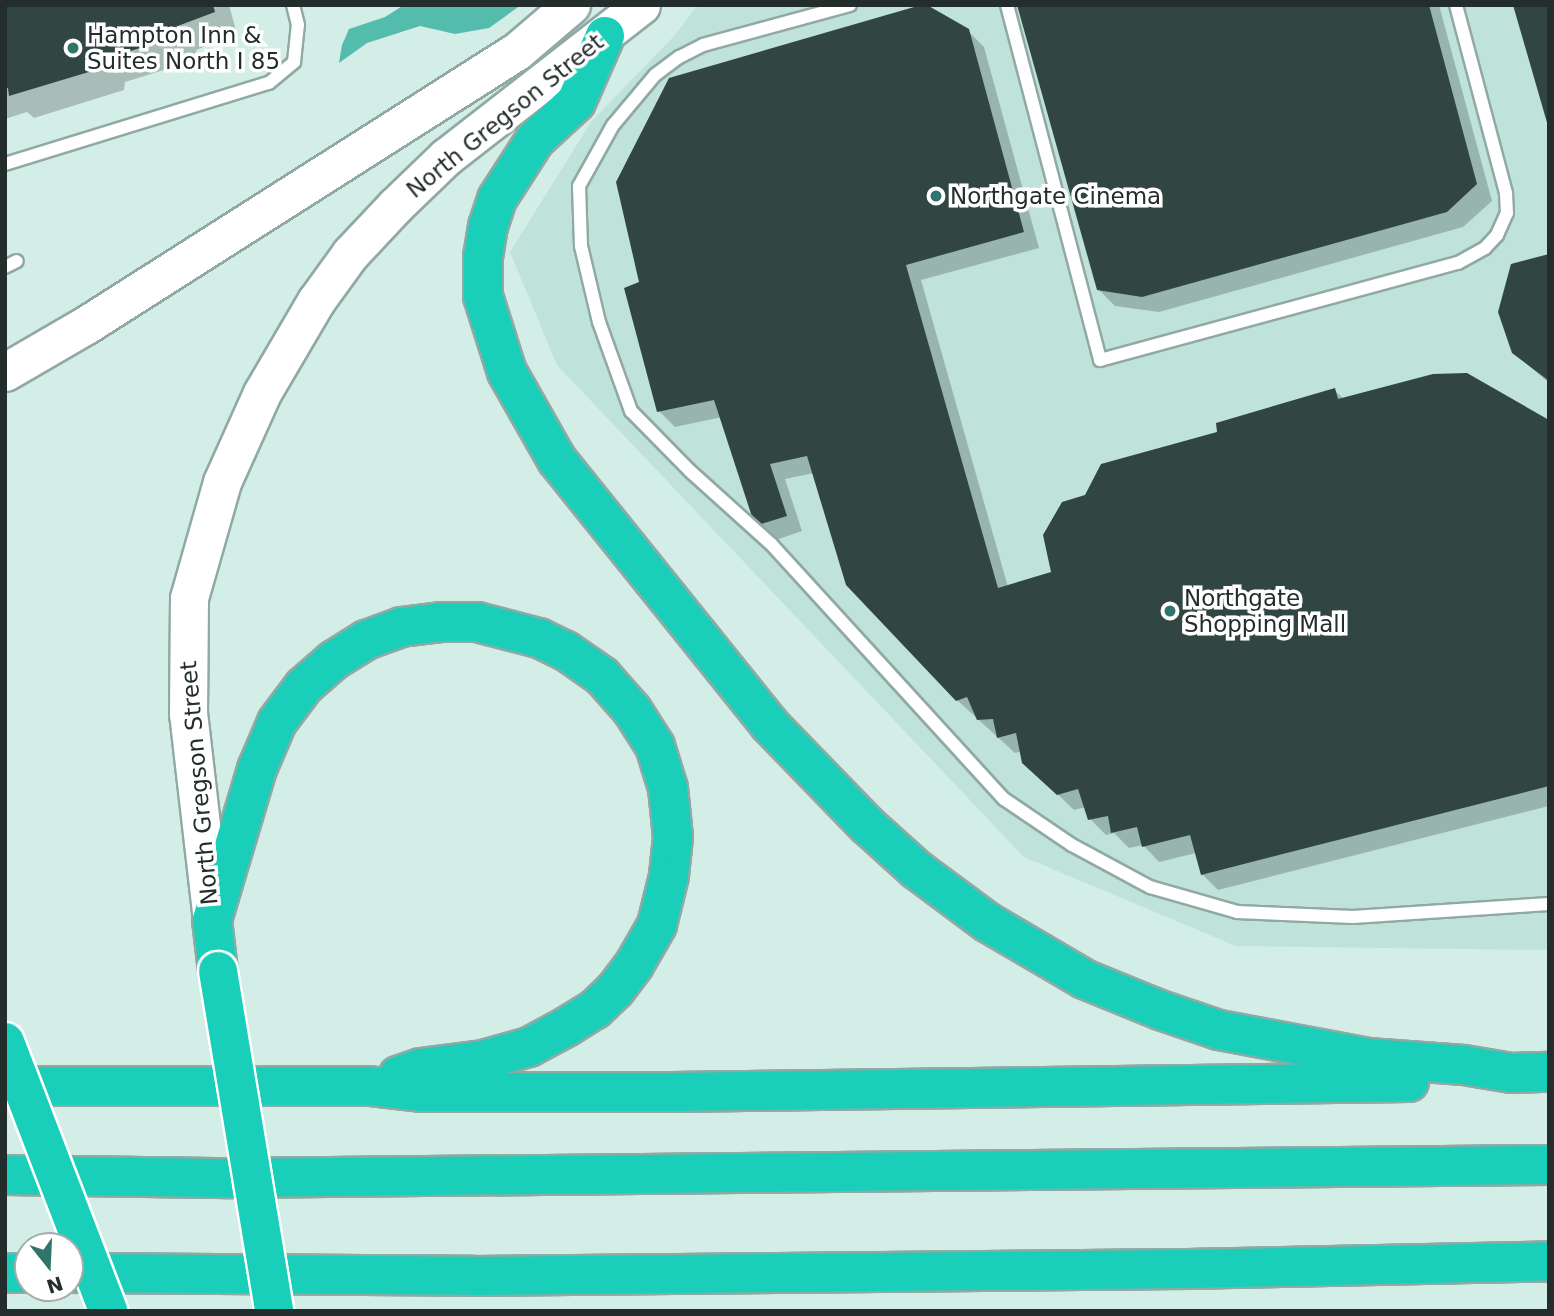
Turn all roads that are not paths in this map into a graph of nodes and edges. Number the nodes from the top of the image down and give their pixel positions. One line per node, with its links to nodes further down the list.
1 (293, 5): 8 (lane)
2 (571, 5): 9 (main road, North Gregson Street)
3 (641, 5): 7 (main road, North Gregson Street)
4 (850, 5): 10 (lane)
5 (1007, 5): 6 (lane)
6 (1456, 5)
7 (605, 36): 11 (main road, North Gregson Street); 14 (highway)
8 (5, 164)
9 (5, 372)
10 (1549, 904)
11 (212, 920): 16 (highway); 22 (highway, North Gregson Street, bridge)
12 (5, 1042): 21 (highway, bridge)
13 (1549, 1072): 14 (highway)
14 (1511, 1073): 16 (highway)
15 (5, 1086): 16 (highway)
16 (369, 1086)
17 (1549, 1165): 18 (highway)
18 (5, 1175)
19 (1549, 1261): 20 (highway)
20 (84, 1273)
21 (108, 1311)
22 (274, 1311)

